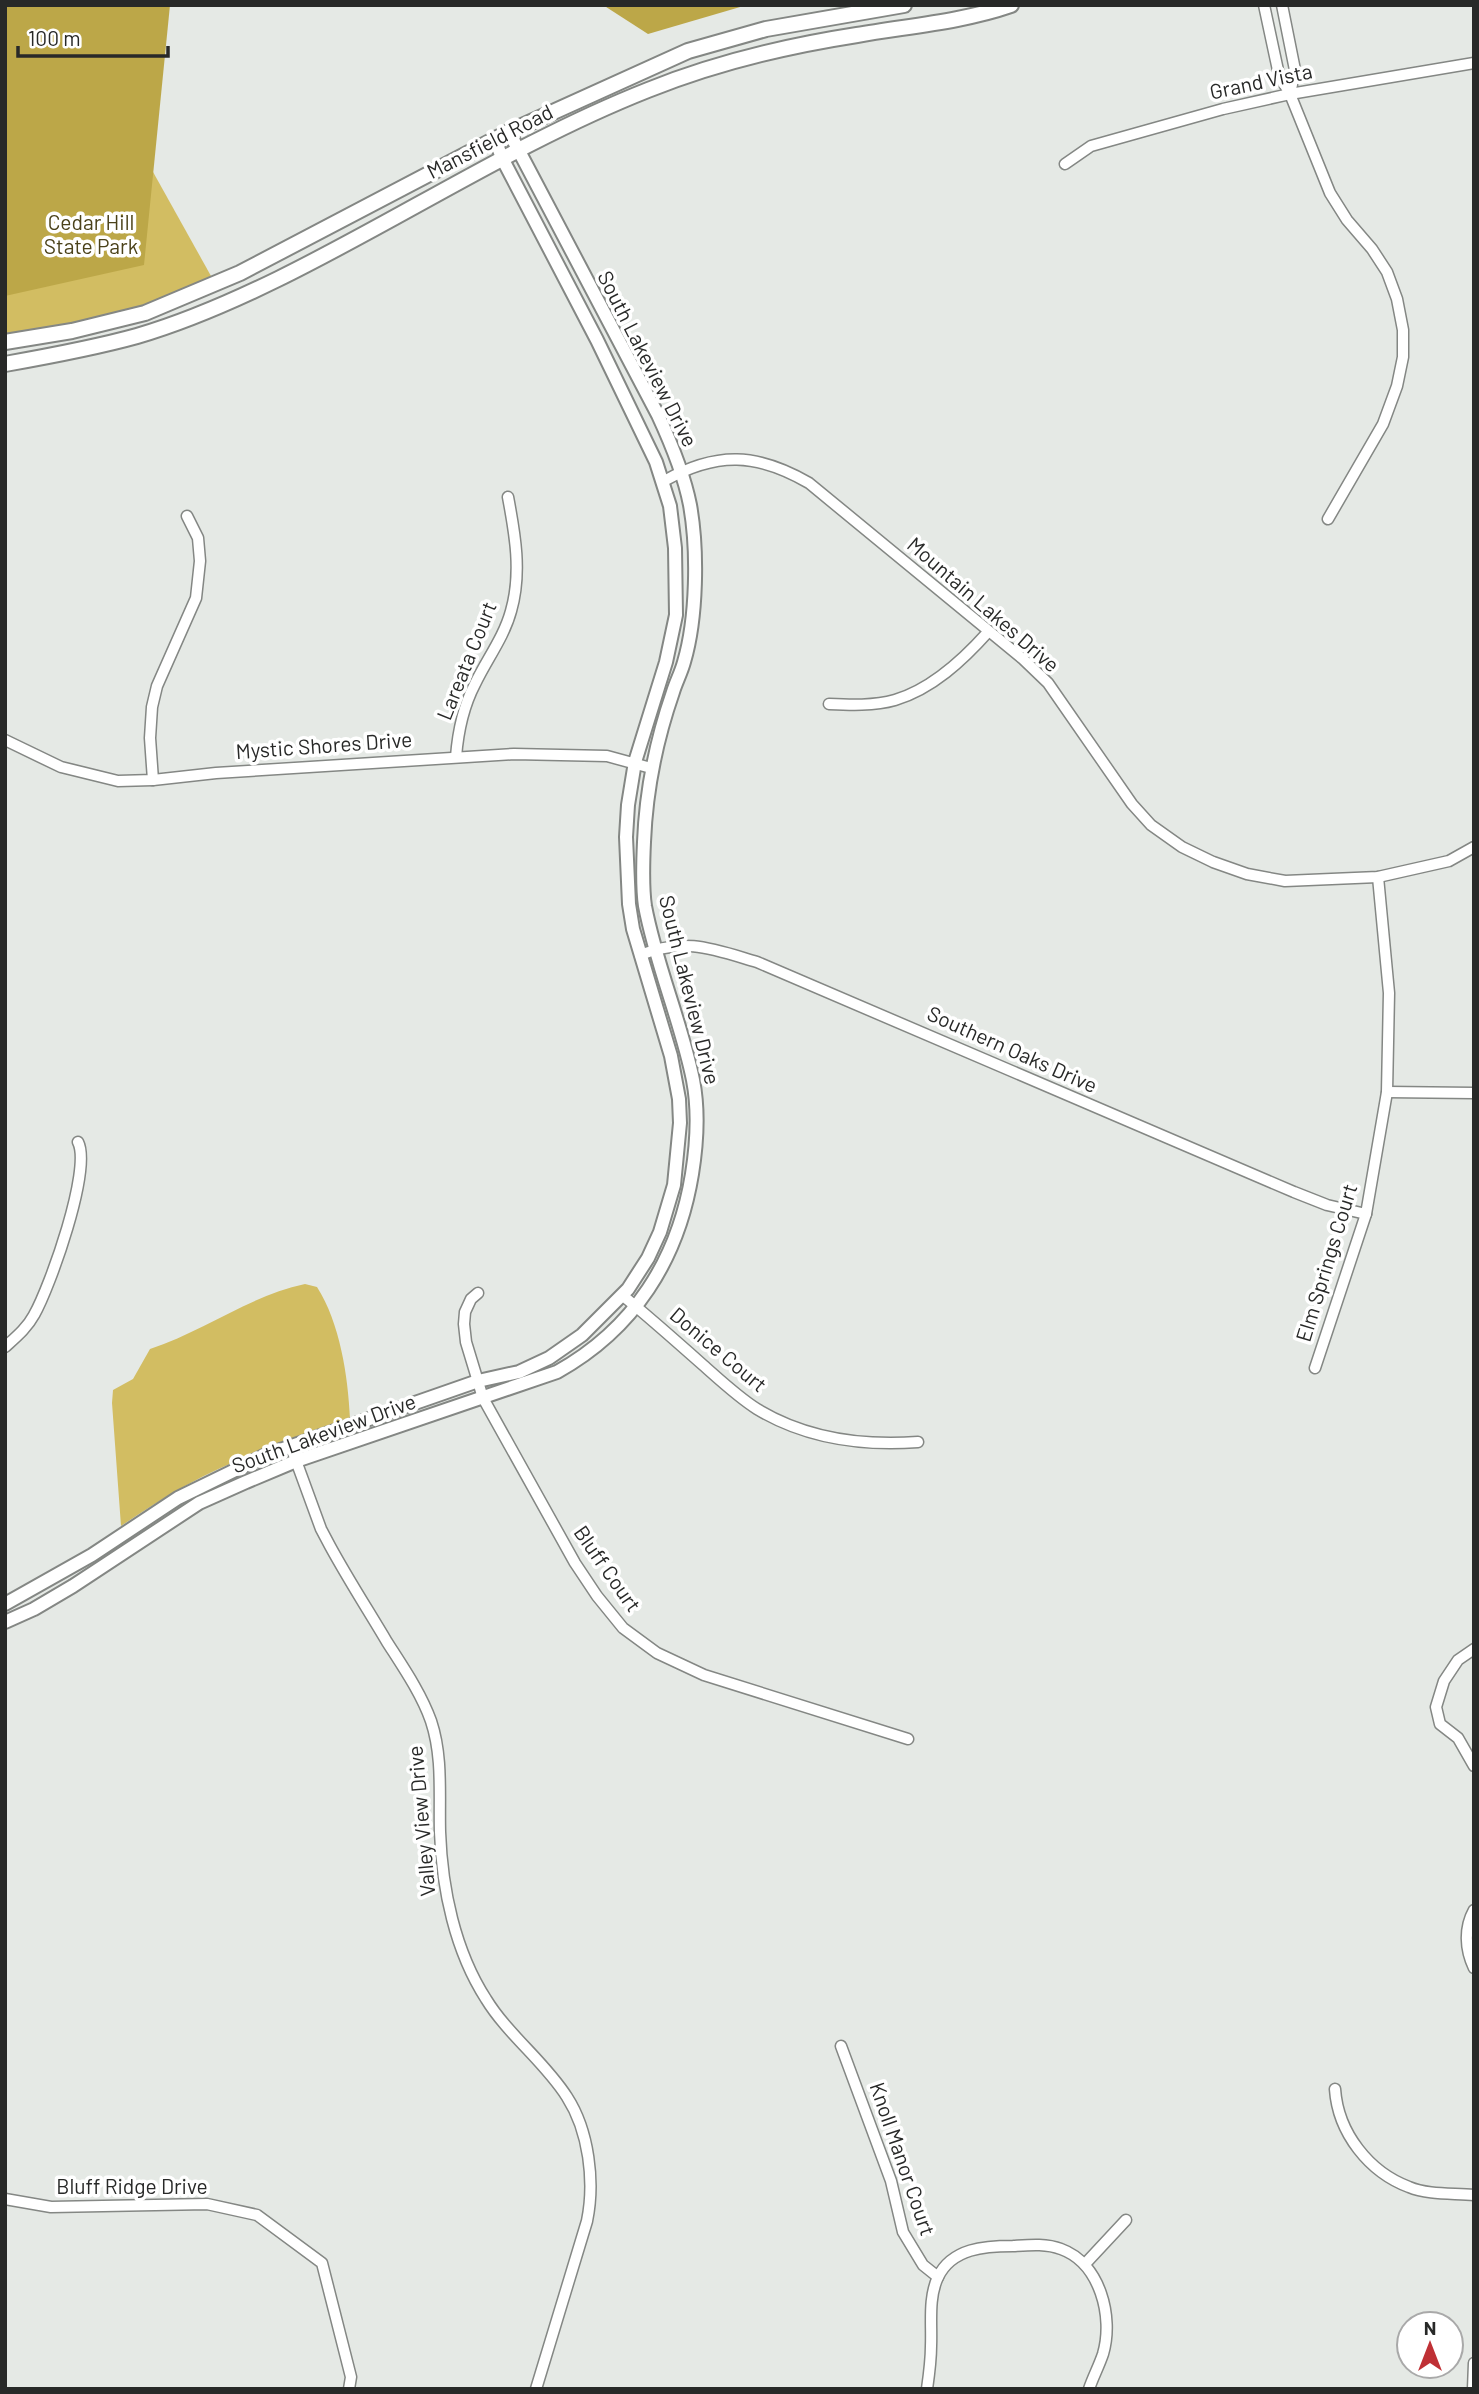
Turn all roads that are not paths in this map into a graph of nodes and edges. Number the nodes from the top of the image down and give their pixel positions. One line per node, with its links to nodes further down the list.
1 (904, 5): 8 (main road, Mansfield Road)
2 (1011, 5): 10 (main road, Mansfield Road)
3 (1264, 5): 5 (street)
4 (1283, 10): 5 (street); 7 (street)
5 (1268, 19): 7 (street)
6 (1474, 63): 7 (street, Grand Vista)
7 (1290, 94): 12 (street, Grand Vista); 19 (street)
8 (509, 132): 9 (main road, Mansfield Road); 10 (street, South Lakeview Drive)
9 (495, 139): 11 (street, South Lakeview Drive); 13 (main road, Mansfield Road)
10 (518, 149): 11 (main road, Mansfield Road); 15 (street, South Lakeview Drive)
11 (502, 158): 14 (main road, Mansfield Road); 16 (street, South Lakeview Drive)
12 (1065, 164)
13 (5, 342)
14 (5, 364)
15 (680, 472): 16 (street, Mountain Lakes Drive); 20 (street, Mountain Lakes Drive); 25 (street, South Lakeview Drive)
16 (664, 481): 24 (street, South Lakeview Drive)
17 (508, 497): 23 (street, Lareata Court)
18 (187, 516): 26 (street)
19 (1328, 519)
20 (988, 632): 21 (street); 28 (street, Mountain Lakes Drive)
21 (829, 704)
22 (5, 740): 26 (street, Mystic Shores Drive)
23 (456, 757): 24 (street, Mystic Shores Drive); 26 (street, Mystic Shores Drive)
24 (635, 762): 25 (street, Mystic Shores Drive); 30 (street, South Lakeview Drive)
25 (651, 768): 29 (street, South Lakeview Drive)
26 (153, 780)
27 (1474, 847): 28 (street, Mountain Lakes Drive)
28 (1378, 877): 31 (street, Elm Springs Court)
29 (655, 949): 30 (street, Southern Oaks Drive); 34 (street, Southern Oaks Drive); 37 (street, South Lakeview Drive)
30 (640, 955): 36 (street, South Lakeview Drive)
31 (1387, 1092): 32 (street); 34 (street, Elm Springs Court)
32 (1474, 1093)
33 (78, 1142): 38 (street)
34 (1366, 1214): 39 (street, Elm Springs Court)
35 (478, 1293): 40 (street, Bluff Court)
36 (622, 1294): 37 (street, Donice Court); 40 (street, South Lakeview Drive)
37 (636, 1307): 41 (street, South Lakeview Drive); 42 (street, Donice Court)
38 (5, 1348)
39 (1315, 1368)
40 (478, 1381): 41 (street, Bluff Court); 43 (street, South Lakeview Drive)
41 (483, 1398): 44 (street, South Lakeview Drive); 50 (street, Bluff Court)
42 (918, 1442)
43 (291, 1447): 44 (street, Valley View Drive); 45 (street, South Lakeview Drive)
44 (296, 1461): 46 (street, South Lakeview Drive); 63 (street, Valley View Drive)
45 (113, 1541): 46 (street); 47 (street, South Lakeview Drive)
46 (122, 1554): 48 (street, South Lakeview Drive)
47 (5, 1604)
48 (5, 1622)
49 (1474, 1649): 51 (street)
50 (908, 1739)
51 (1474, 1766)
52 (1474, 1910): 53 (street)
53 (1474, 1968)
54 (841, 2046): 60 (street, Knoll Manor Court)
55 (1335, 2089): 56 (street)
56 (1474, 2195)
57 (5, 2199): 62 (street, Bluff Ridge Drive)
58 (1126, 2220): 59 (street)
59 (1085, 2264): 60 (street); 65 (street)
60 (938, 2277): 64 (street)
61 (1474, 2363): 66 (street)
62 (349, 2389)
63 (536, 2389)
64 (927, 2389)
65 (1088, 2389)
66 (1473, 2389)

